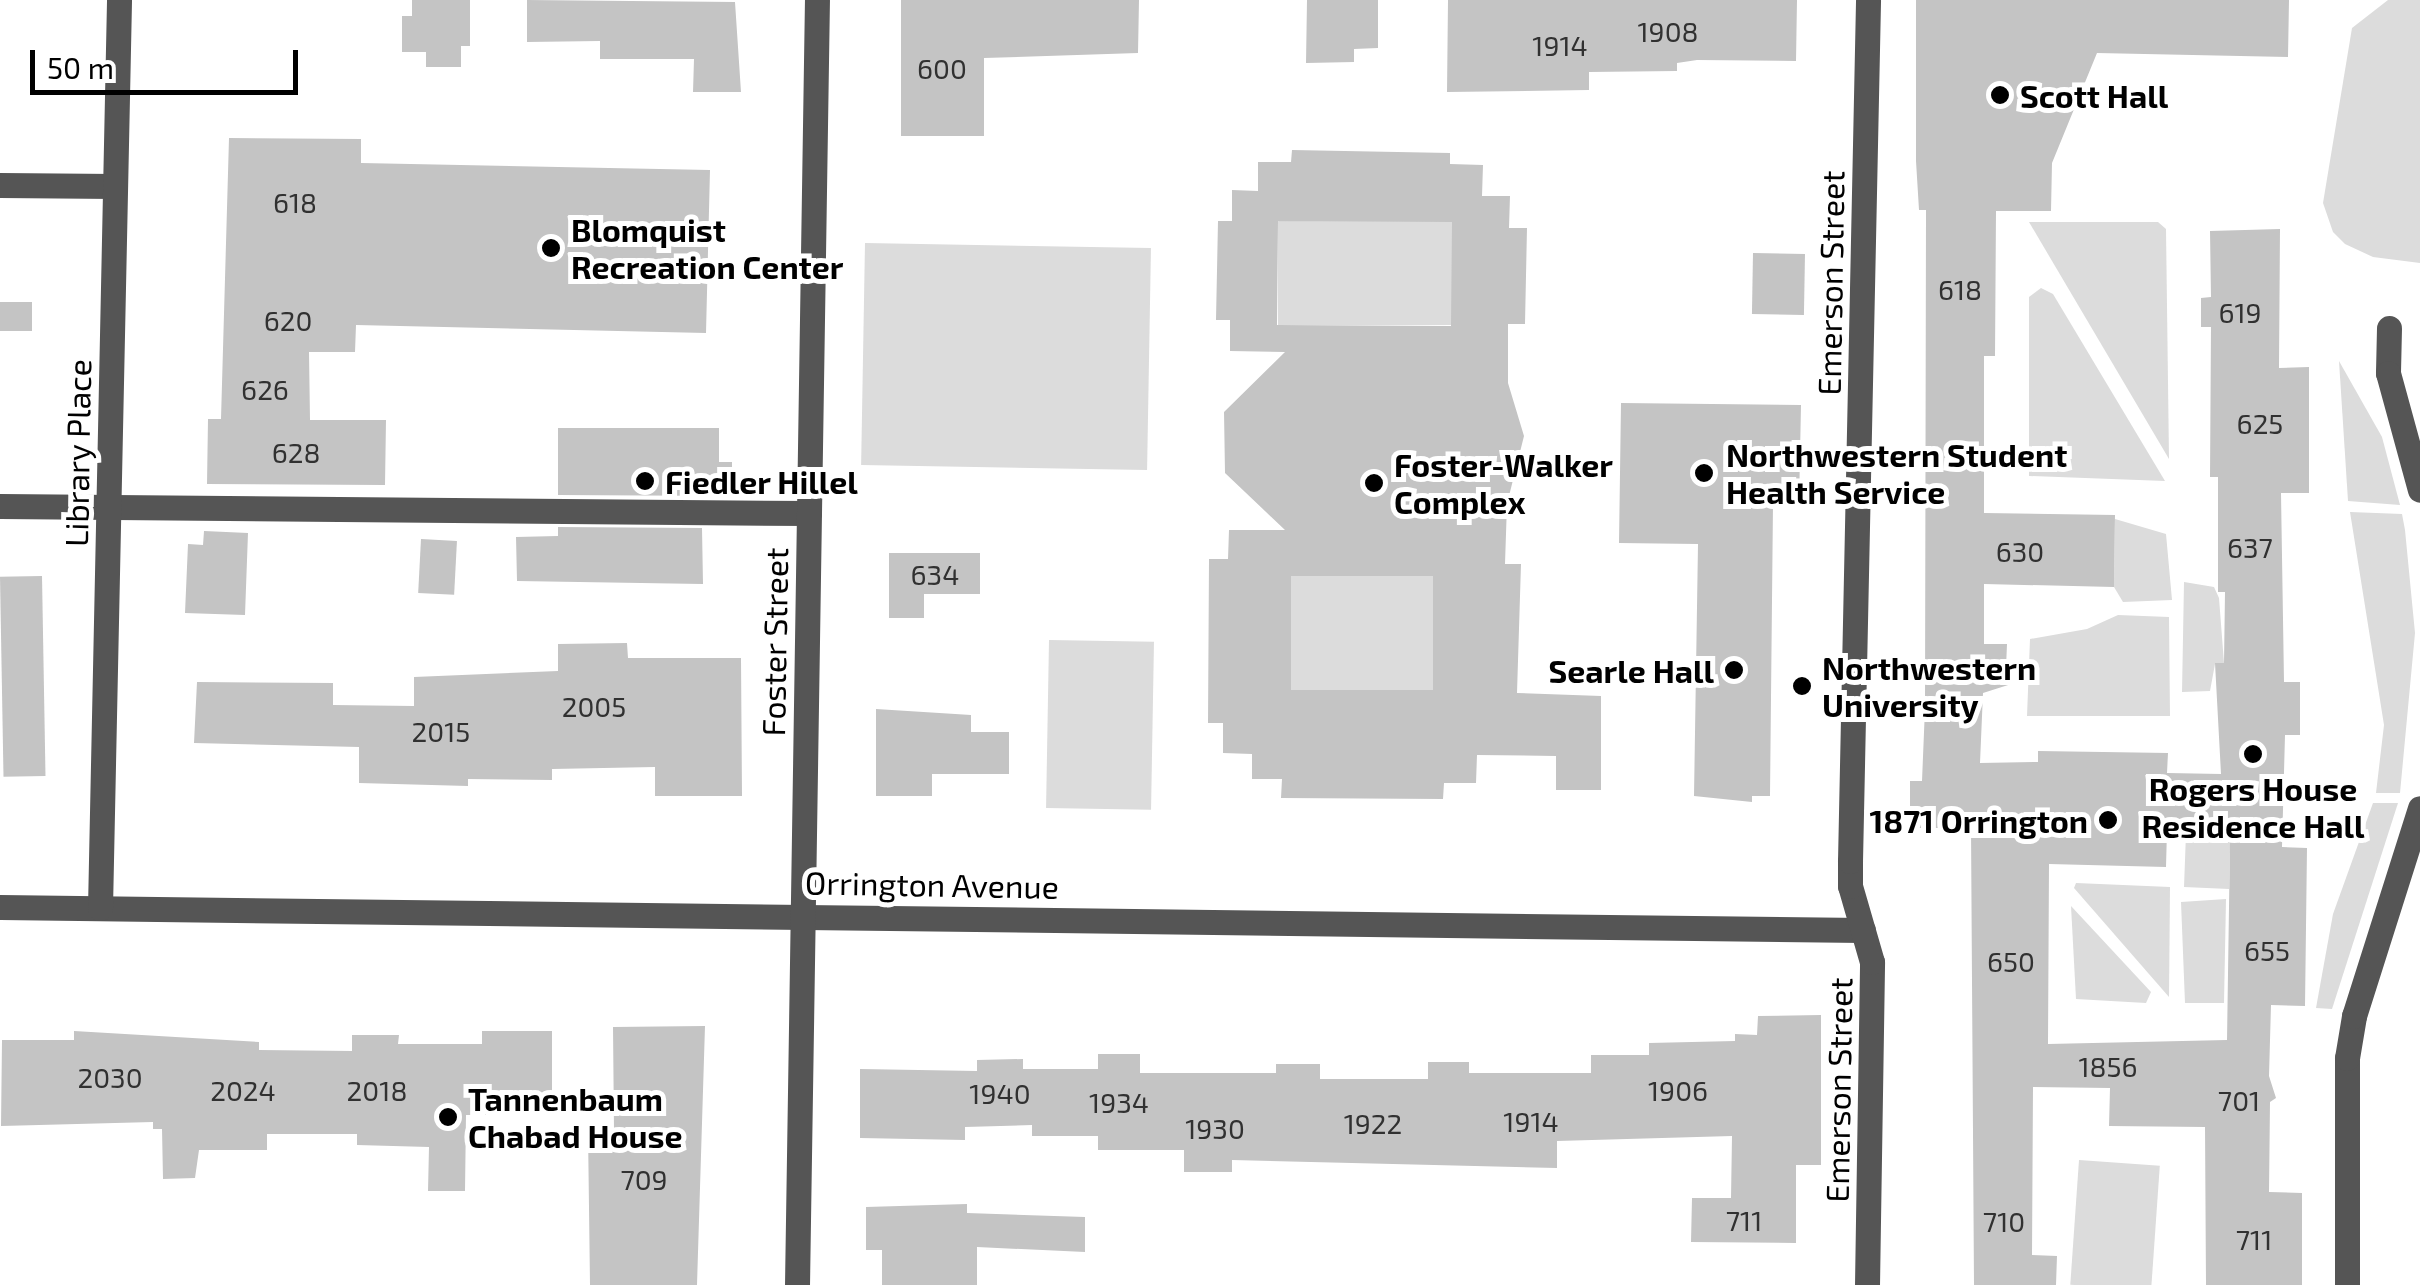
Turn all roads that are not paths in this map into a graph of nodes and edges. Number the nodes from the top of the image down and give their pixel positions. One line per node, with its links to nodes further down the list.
1 (118, 0): 5 (street, Library Place)
2 (817, 0): 10 (street, Foster Street)
3 (1868, 0): 15 (street, Emerson Street)
4 (0, 185): 5 (street)
5 (115, 186): 9 (street, Library Place)
6 (2389, 328): 7 (street)
7 (2420, 490)
8 (0, 506): 9 (street)
9 (108, 507): 10 (street); 13 (street, Library Place)
10 (809, 513): 14 (street, Foster Street)
11 (2420, 808): 18 (street)
12 (0, 907): 13 (street, Orrington Avenue)
13 (100, 908): 14 (street, Orrington Avenue)
14 (803, 915): 15 (street, Orrington Avenue); 16 (street, Foster Street)
15 (1863, 930): 17 (street, Emerson Street)
16 (797, 1285)
17 (1867, 1285)
18 (2348, 1285)

